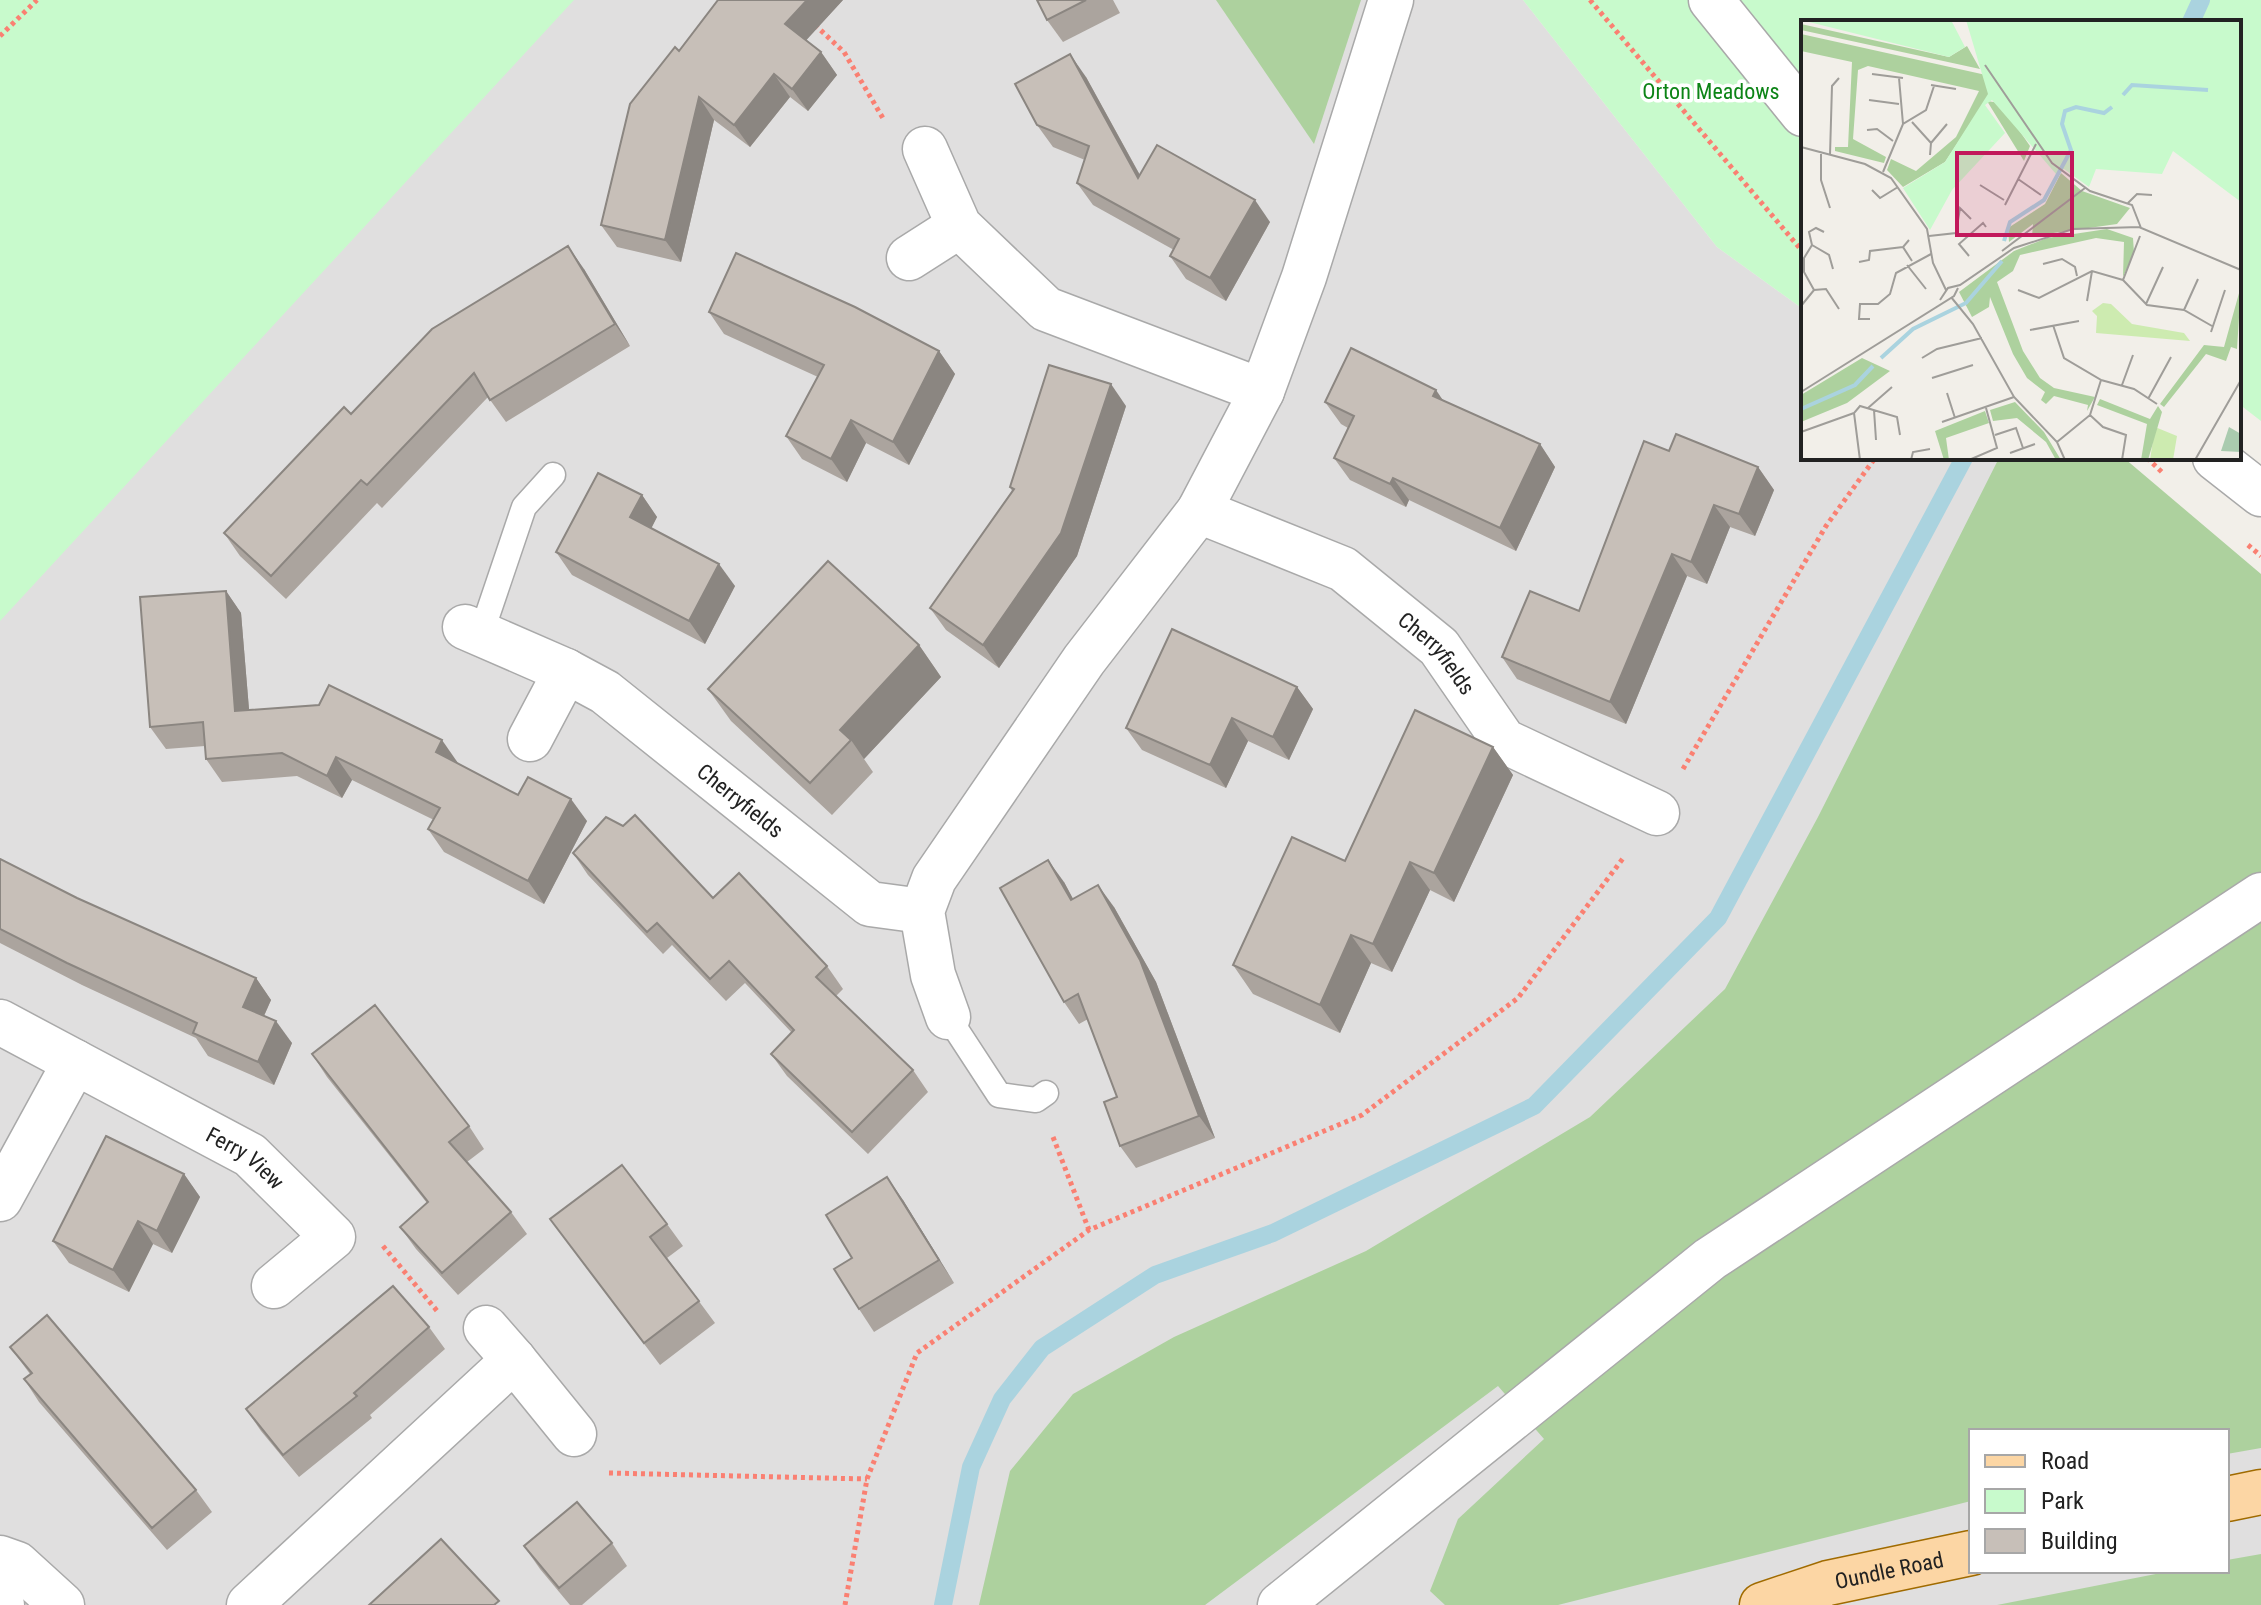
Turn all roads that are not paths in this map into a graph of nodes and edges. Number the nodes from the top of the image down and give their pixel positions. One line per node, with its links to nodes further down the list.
1 (1391, 0): 7 (street)
2 (1711, 0): 3 (street)
3 (1801, 112)
4 (925, 149): 5 (street)
5 (959, 226): 6 (street); 7 (street)
6 (909, 258)
7 (1262, 391): 11 (street)
8 (2218, 460): 10 (street)
9 (553, 475): 12 (lane)
10 (2261, 494)
11 (1199, 511): 15 (street, Cherryfields); 17 (street)
12 (473, 630): 13 (street, Cherryfields)
13 (566, 671): 14 (street); 17 (street, Cherryfields)
14 (530, 739)
15 (1657, 813)
16 (2261, 895): 35 (street)
17 (922, 911): 18 (street)
18 (948, 1017): 21 (lane)
19 (0, 1022): 20 (street, Ferry View)
20 (75, 1062): 22 (street); 23 (street, Ferry View)
21 (1046, 1093)
22 (0, 1199)
23 (274, 1286)
24 (486, 1328): 25 (street)
25 (514, 1360): 26 (street); 34 (street)
26 (574, 1434)
27 (2261, 1492): 28 (main road)
28 (2229, 1499)
29 (1969, 1553): 36 (main road, Oundle Road)
30 (0, 1558): 33 (street)
31 (0, 1597): 32 (street)
32 (2, 1605)
33 (62, 1605)
34 (249, 1605)
35 (1280, 1605)
36 (1762, 1605)

